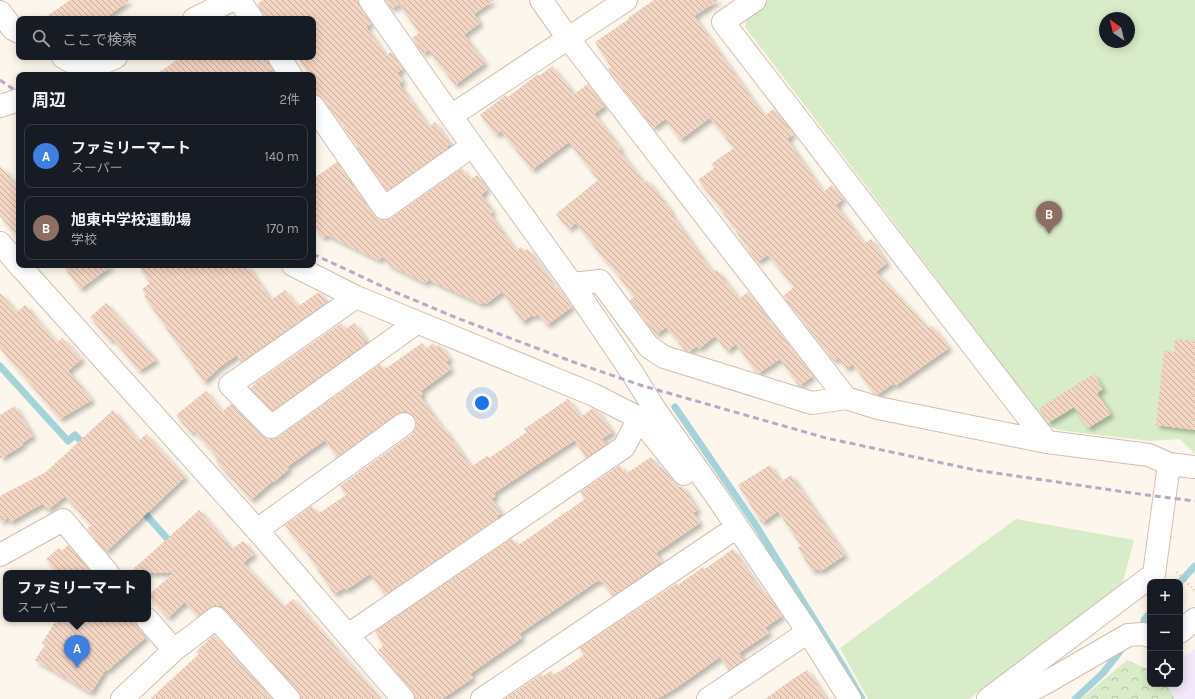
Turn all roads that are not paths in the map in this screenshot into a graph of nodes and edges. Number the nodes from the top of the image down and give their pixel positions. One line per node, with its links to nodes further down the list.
1 (232, 0): 8 (street)
2 (239, 0): 9 (street)
3 (370, 0): 19 (street)
4 (541, 0): 11 (street)
5 (626, 0): 11 (street)
6 (755, 0): 31 (street)
7 (0, 12): 10 (street)
8 (200, 16)
9 (250, 16)
10 (16, 30)
11 (568, 38): 19 (street); 28 (street)
12 (67, 60): 15 (street)
13 (110, 60): 16 (street)
14 (281, 60): 17 (street)
15 (81, 72)
16 (84, 72)
17 (289, 72)
18 (316, 110): 20 (street)
19 (451, 116): 20 (street)
20 (472, 146): 25 (street)
21 (0, 243): 22 (street)
22 (16, 262)
23 (22, 268): 36 (street)
24 (299, 268): 26 (street)
25 (572, 284): 28 (street); 34 (street)
26 (356, 297): 27 (street); 27 (street)
27 (416, 322): 29 (street)
28 (846, 398): 31 (street)
29 (639, 418): 34 (street); 43 (street)
30 (404, 424): 36 (street)
31 (1047, 442): 32 (street)
32 (1169, 464): 33 (street); 52 (street)
33 (1195, 467)
34 (719, 500): 35 (street)
35 (737, 527): 42 (street); 49 (street)
36 (257, 530): 43 (street)
37 (0, 555): 38 (street)
38 (105, 570)
39 (1195, 619): 41 (street)
40 (150, 622): 45 (street)
41 (1183, 629)
42 (808, 632): 50 (street); 51 (street)
43 (348, 635): 48 (street)
44 (1147, 635): 53 (street)
45 (174, 650): 46 (street); 47 (street)
46 (122, 699)
47 (289, 699)
48 (403, 699)
49 (482, 699)
50 (708, 699)
51 (850, 699)
52 (988, 699)
53 (1014, 699)

